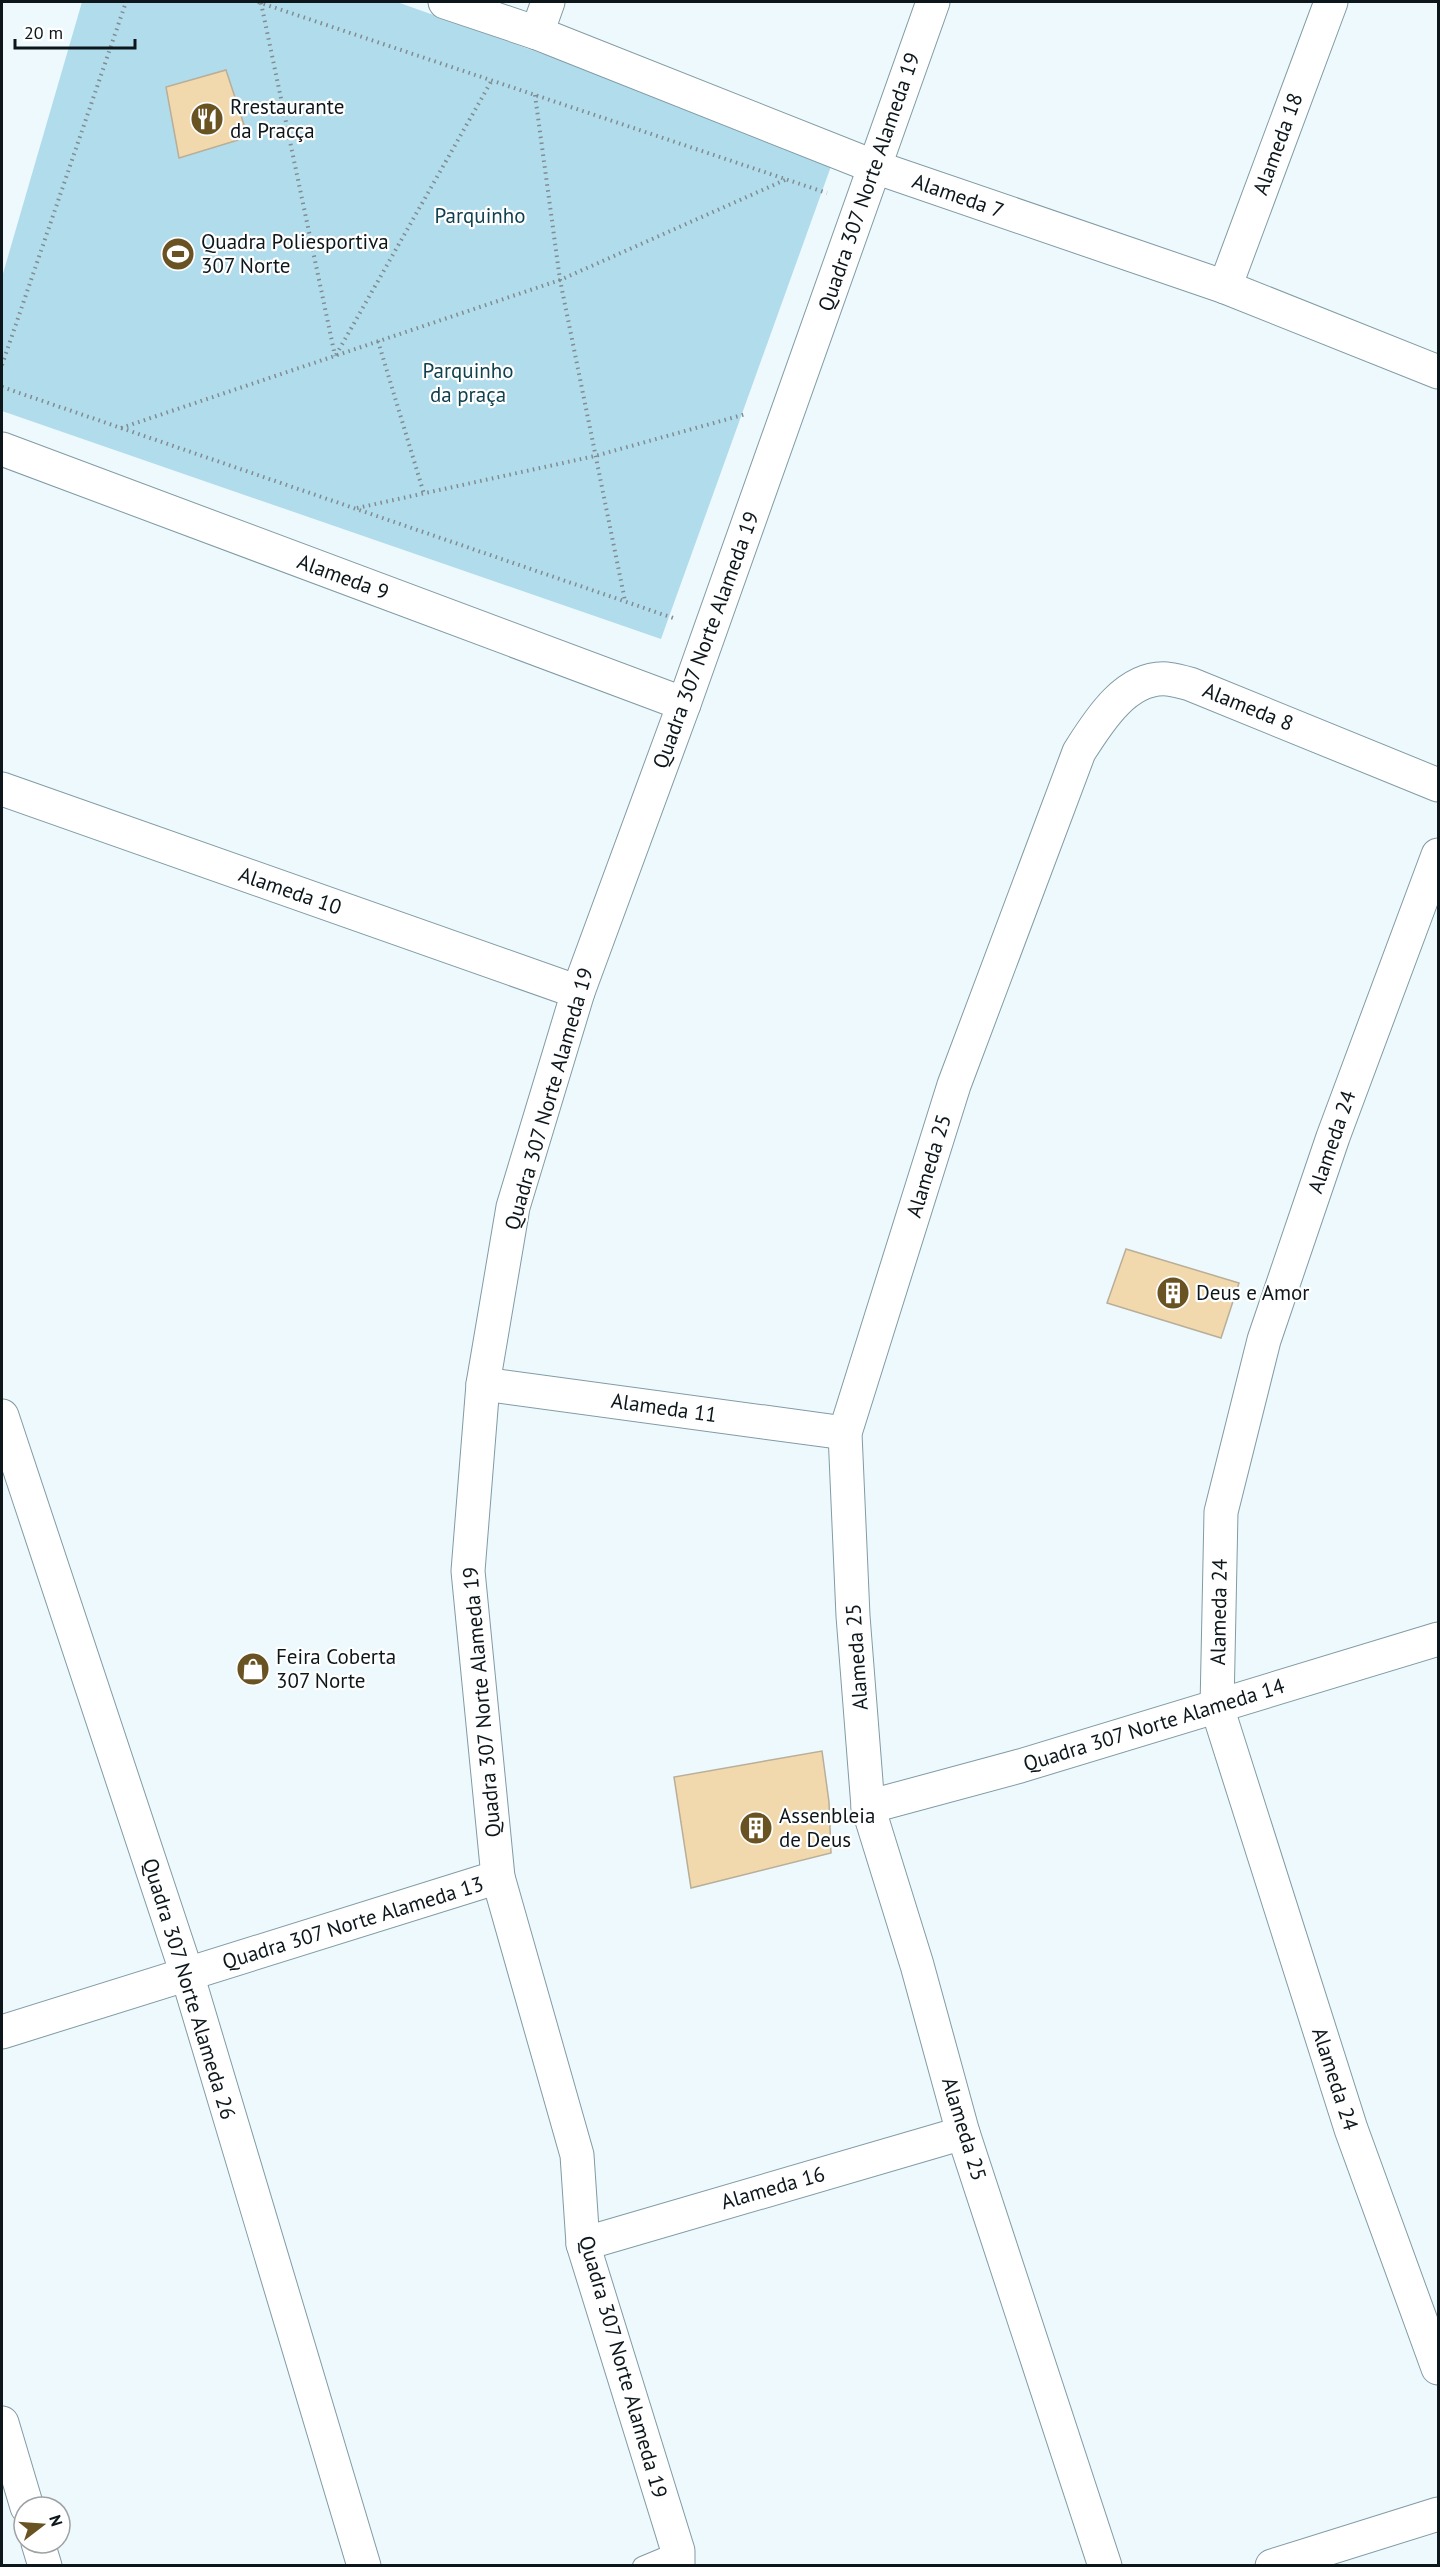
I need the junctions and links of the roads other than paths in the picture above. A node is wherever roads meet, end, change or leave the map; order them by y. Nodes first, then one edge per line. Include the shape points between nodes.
1 (446, 2) edge
2 (548, 2) edge
3 (933, 2) edge
4 (1331, 2) edge
5 (537, 33) junction
6 (875, 167) junction
7 (1225, 287) junction
8 (1438, 372) edge
9 (2, 450) edge
10 (684, 704) junction
11 (1079, 752) joint
12 (1438, 785) edge
13 (2, 789) edge
14 (1438, 855) edge
15 (578, 992) junction
16 (483, 1384) junction
17 (2, 1416) edge
18 (845, 1433) junction
19 (1438, 1639) edge
20 (1217, 1707) junction
21 (868, 1808) junction
22 (498, 1877) junction
23 (187, 1974) junction
24 (2, 2032) edge
25 (963, 2133) junction
26 (583, 2244) junction
27 (1438, 2368) edge
28 (2, 2423) edge
29 (23, 2495) edge
30 (1438, 2514) edge
31 (682, 2560) edge
32 (364, 2565) edge
33 (642, 2565) edge
34 (1105, 2565) edge
35 (1272, 2565) edge

1 - 5 street, Alameda 7
2 - 5 street
3 - 6 street, Quadra 307 Norte Alameda 19
4 - 7 street, Alameda 18
5 - 6 street, Alameda 7
6 - 7 street, Alameda 7
6 - 10 street, Quadra 307 Norte Alameda 19
7 - 8 street, Alameda 7
9 - 10 street, Alameda 9
10 - 15 street, Quadra 307 Norte Alameda 19
11 - 12 street, Alameda 8 via 1117,700 1137,686 1165,679 1190,684
11 - 18 street, Alameda 25 via 954,1085
13 - 15 street, Alameda 10
14 - 20 street, Alameda 24 via 1333,1137 1262,1352 1221,1512
15 - 16 street, Quadra 307 Norte Alameda 19 via 513,1207
16 - 18 street, Alameda 11
16 - 22 street, Quadra 307 Norte Alameda 19 via 468,1571
17 - 23 street, Quadra 307 Norte Alameda 26
18 - 21 street, Alameda 25 via 853,1616
19 - 20 street, Quadra 307 Norte Alameda 14
20 - 21 street, Quadra 307 Norte Alameda 14
20 - 27 street, Alameda 24 via 1351,2129
21 - 25 street, Alameda 25
22 - 23 street, Quadra 307 Norte Alameda 13
22 - 26 street, Quadra 307 Norte Alameda 19 via 577,2155
23 - 24 street, Quadra 307 Norte Alameda 13
23 - 32 street, Quadra 307 Norte Alameda 26
25 - 26 street, Alameda 16
25 - 34 street, Alameda 25
26 - 31 street, Quadra 307 Norte Alameda 19
28 - 29 street
30 - 35 street
31 - 33 lane

